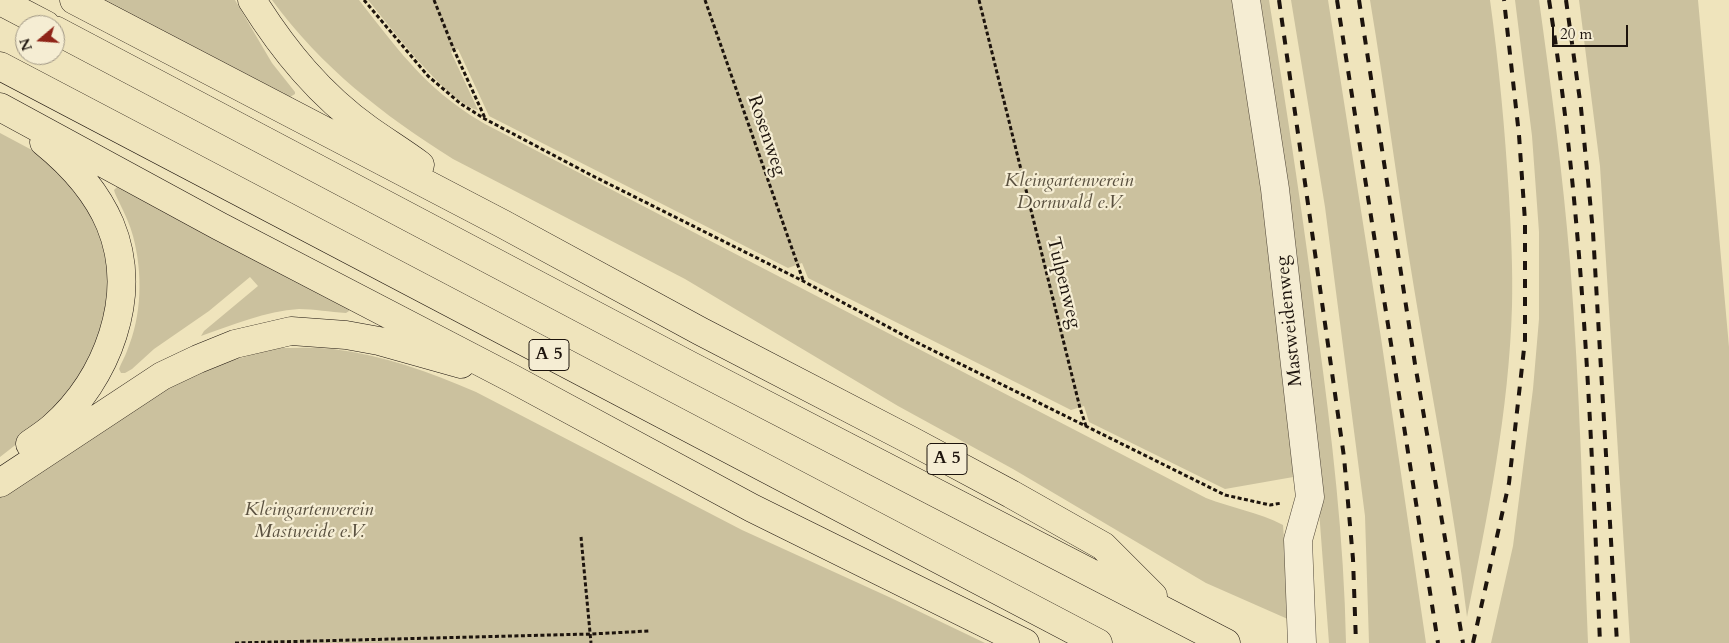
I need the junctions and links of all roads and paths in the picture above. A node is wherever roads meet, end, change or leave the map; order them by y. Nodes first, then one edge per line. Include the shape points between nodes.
1 (74, 0) edge
2 (252, 0) edge
3 (364, 0) edge
4 (434, 0) edge
5 (706, 0) edge
6 (979, 0) edge
7 (1246, 0) edge
8 (0, 1) edge
9 (27, 15) edge
10 (65, 35) edge
11 (0, 66) edge
12 (1, 107) edge
13 (485, 119) junction
14 (502, 224) junction
15 (803, 281) junction
16 (513, 378) junction
17 (1087, 427) junction
18 (0, 466) edge
19 (0, 483) edge
20 (1310, 497) junction
21 (581, 537) dead end
22 (1174, 616) junction
23 (648, 631) dead end
24 (591, 634) junction
25 (235, 643) edge
26 (592, 643) edge
27 (1025, 643) edge
28 (1098, 643) edge
29 (1226, 643) edge
30 (1302, 643) edge

1 - 14 highway, A 5
2 - 14 highway via 292,58 338,105 368,130
3 - 13 path via 428,76 460,104
4 - 13 path
5 - 15 path, Rosenweg
6 - 17 path, Tulpenweg
7 - 20 lane, Mastweidenweg via 1275,189
8 - 9 highway
10 - 22 highway, A 5 via 689,365
11 - 28 highway, A 5
12 - 16 highway via 218,226
12 - 18 highway via 55,151 79,175 97,201 110,225 120,261 121,300 102,364 79,398 52,428
13 - 15 path
14 - 22 highway, A 5 via 1103,546
15 - 17 path via 916,342
16 - 19 highway via 346,335 291,332 260,337 198,358 162,376
16 - 27 highway via 752,508
17 - 20 path via 1225,495 1270,505
20 - 30 lane, Mastweidenweg via 1298,540
21 - 24 path
22 - 29 highway, A 5
23 - 24 path
24 - 25 path
24 - 26 path

